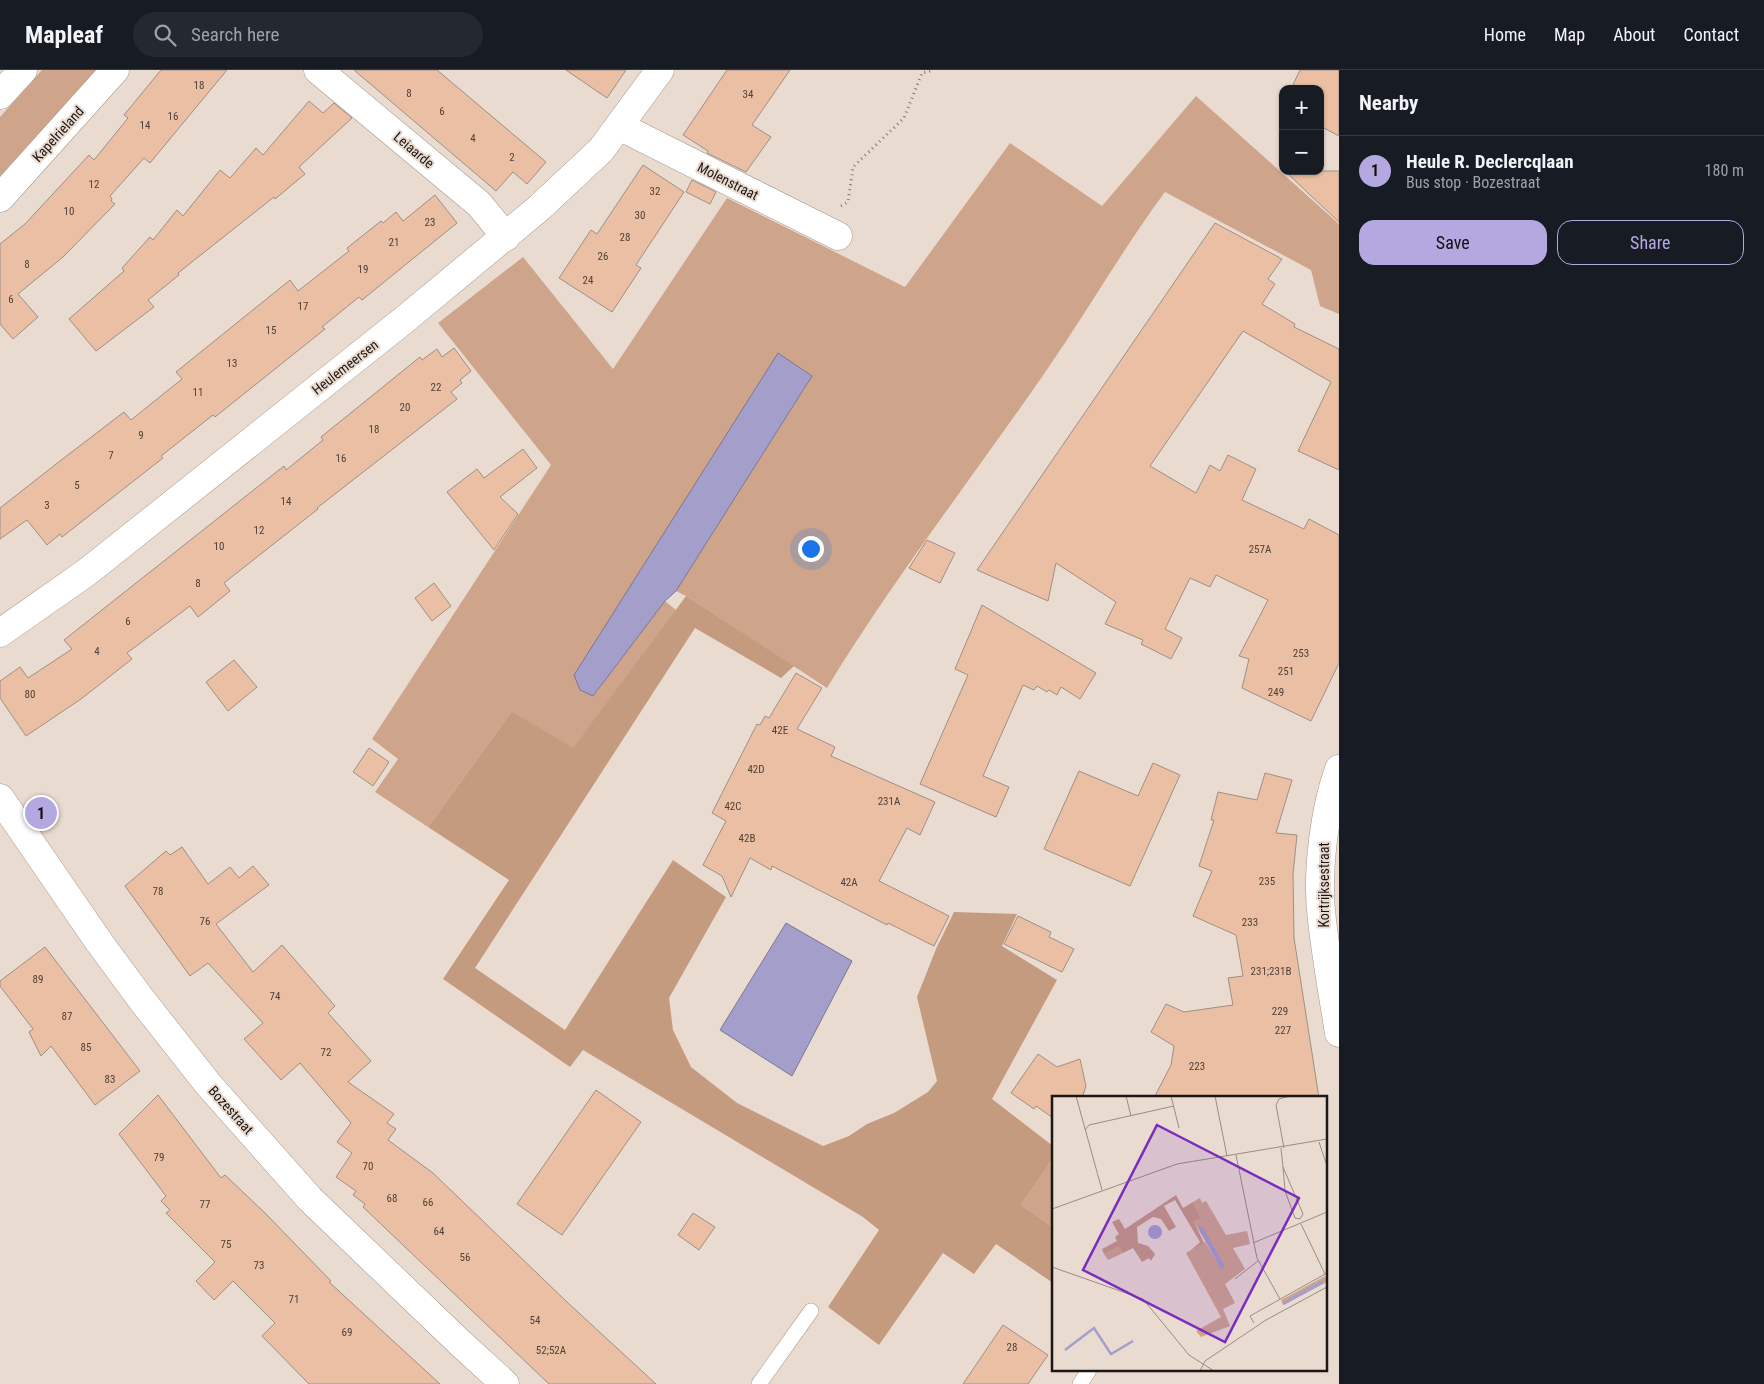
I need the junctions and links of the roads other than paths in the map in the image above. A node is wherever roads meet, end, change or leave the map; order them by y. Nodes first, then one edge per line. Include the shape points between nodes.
1 (22, 70) edge
2 (115, 70) edge
3 (318, 70) edge
4 (660, 70) edge
5 (0, 95) edge
6 (619, 126) junction
7 (0, 198) edge
8 (826, 230) road end
9 (506, 236) junction
10 (0, 633) edge
11 (1339, 769) edge
12 (0, 798) edge
13 (1339, 1033) edge
14 (811, 1310) dead end
15 (1088, 1372) edge
16 (505, 1384) edge
17 (759, 1384) edge
18 (1080, 1384) edge

1 - 5 street
2 - 7 street, Kapelrieland
3 - 9 street, Leiaarde via 479,204
4 - 6 street, Heulemeersen
6 - 8 street, Molenstraat
6 - 9 street, Heulemeersen via 601,150
9 - 10 street, Heulemeersen via 86,572
11 - 13 street, Kortrijksestraat via 1323,833 1321,918
12 - 16 street, Bozestraat via 104,949 208,1084 310,1199
14 - 17 lane
15 - 18 lane

